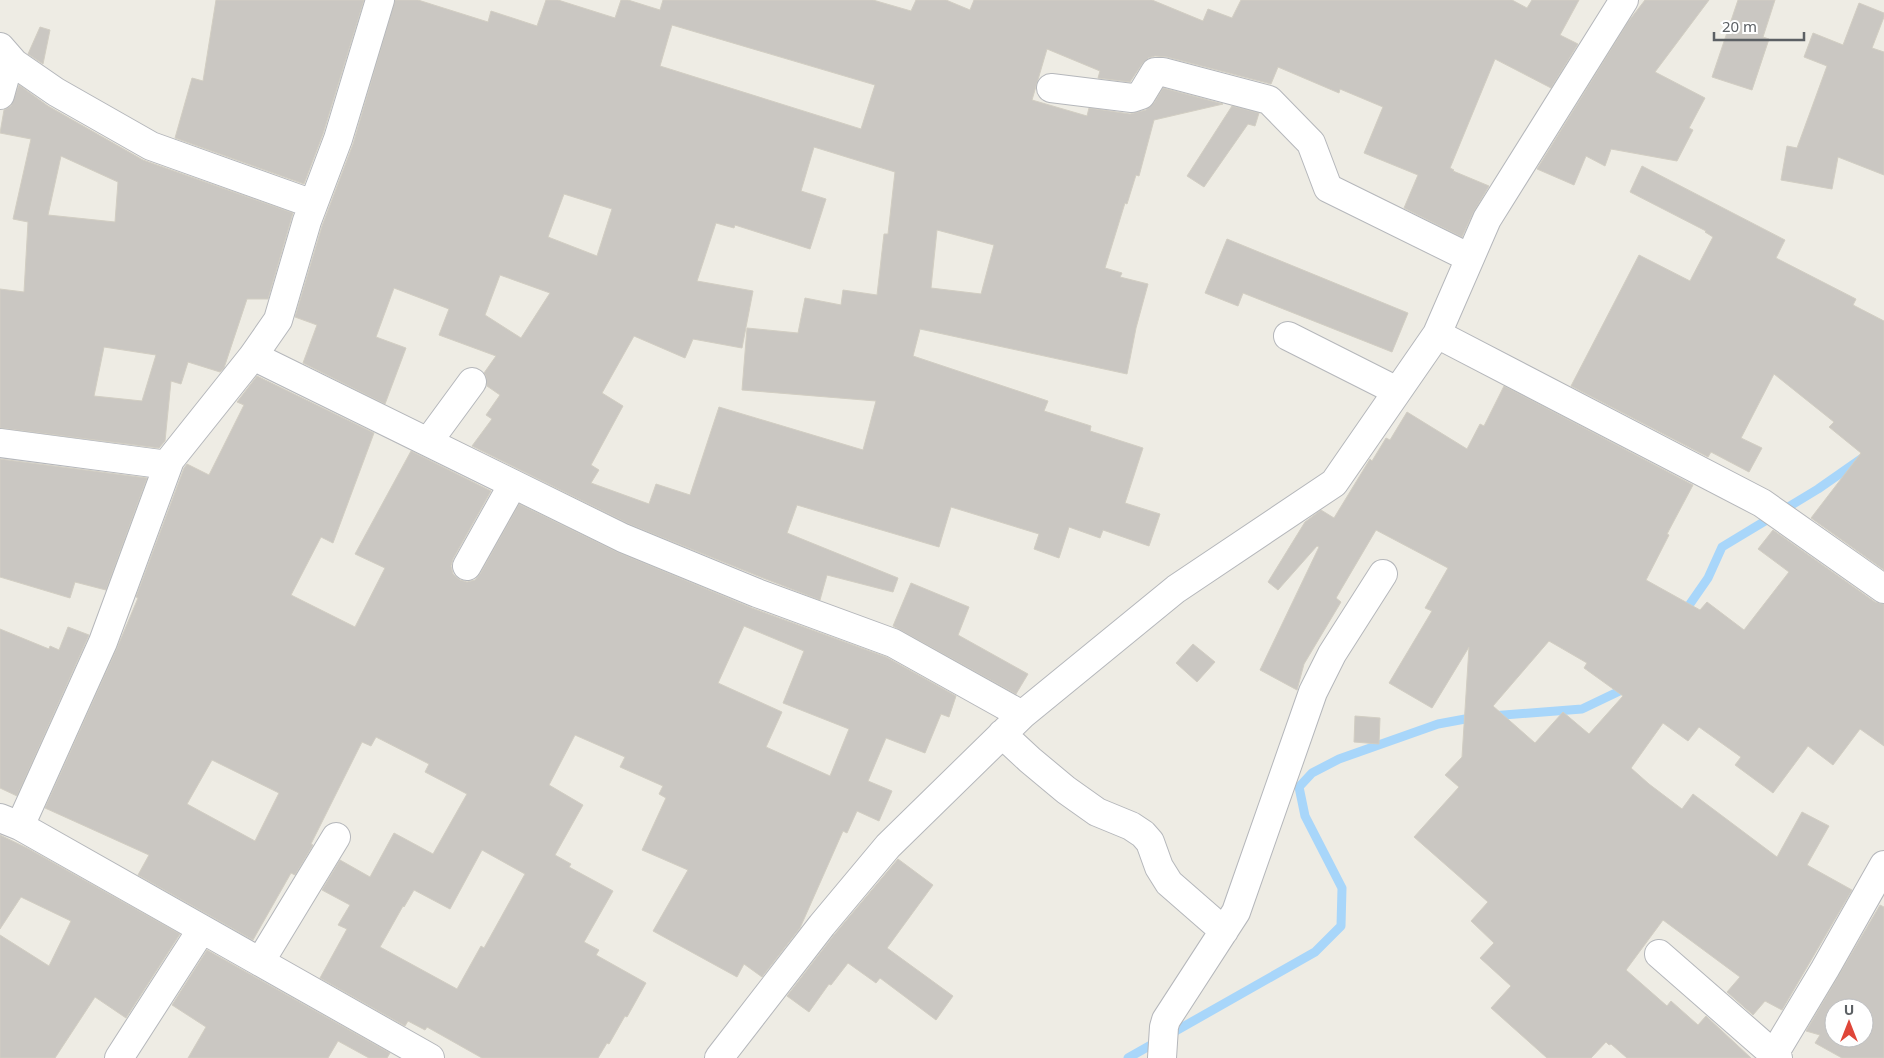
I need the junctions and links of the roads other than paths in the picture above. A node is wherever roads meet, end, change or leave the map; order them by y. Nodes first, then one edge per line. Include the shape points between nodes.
1 (380, 0) edge
2 (1624, 0) edge
3 (5, 53) edge
4 (1050, 88) dead end
5 (0, 95) edge
6 (313, 204) junction
7 (1470, 258) junction
8 (1437, 334) junction
9 (1288, 336) dead end
10 (253, 356) junction
11 (472, 382) dead end
12 (1397, 391) junction
13 (428, 442) junction
14 (0, 444) edge
15 (168, 465) junction
16 (513, 484) junction
17 (467, 566) dead end
18 (1383, 574) dead end
19 (1884, 589) edge
20 (1012, 725) junction
21 (10, 822) edge
22 (336, 837) dead end
23 (1884, 865) edge
24 (202, 929) junction
25 (1224, 931) junction
26 (1659, 954) dead end
27 (260, 962) junction
28 (1776, 1056) edge
29 (119, 1058) edge
30 (430, 1058) edge
31 (719, 1058) edge
32 (1162, 1058) edge

1 - 6 street via 338,139
2 - 7 street via 1487,219
3 - 5 street
3 - 6 street via 56,92 151,146
4 - 7 street via 1132,98 1141,95 1155,72 1163,72 1269,100 1311,143 1328,188
6 - 10 street via 278,320
7 - 8 street
8 - 12 street
8 - 19 street via 1762,503
9 - 12 street
10 - 13 street
10 - 15 street
11 - 13 street
12 - 20 street via 1334,483 1176,589
13 - 16 street
14 - 15 street
15 - 21 street via 104,642
16 - 17 street
16 - 20 street via 623,538 757,593 893,643
18 - 25 street via 1332,654 1314,692 1236,912
20 - 25 street via 1030,760 1066,790 1097,812 1143,834 1169,883
20 - 31 street via 888,846
21 - 24 street
22 - 27 street
23 - 28 street
24 - 27 street
24 - 29 street
25 - 32 street via 1166,1020
26 - 28 street
27 - 30 street

